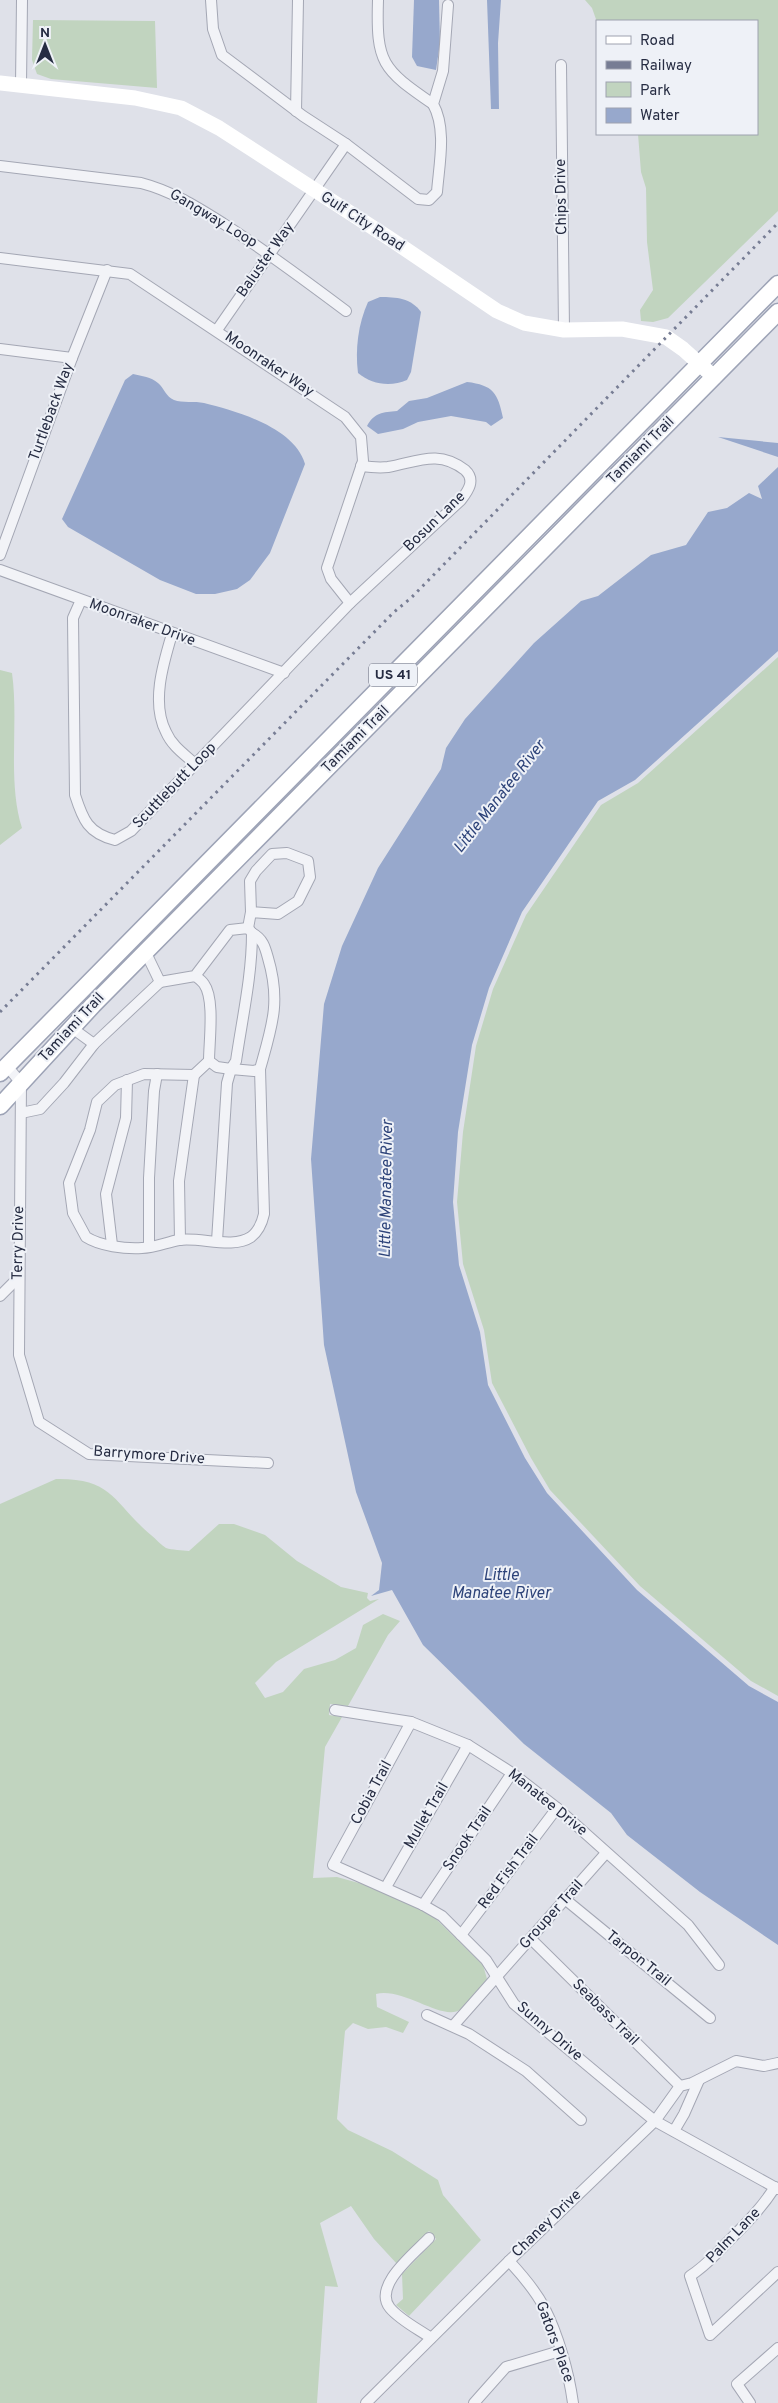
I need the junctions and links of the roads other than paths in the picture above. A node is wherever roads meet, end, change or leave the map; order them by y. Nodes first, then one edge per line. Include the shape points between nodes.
1 (22, 0) edge
2 (211, 0) edge
3 (298, 0) edge
4 (378, 0) edge
5 (448, 5) dead end
6 (560, 65) dead end
7 (0, 83) edge
8 (21, 85) junction
9 (433, 104) junction
10 (296, 111) junction
11 (346, 144) junction
12 (0, 166) edge
13 (314, 191) junction
14 (270, 254) junction
15 (0, 258) edge
16 (107, 270) junction
17 (778, 284) edge
18 (346, 312) dead end
19 (778, 312) edge
20 (218, 330) junction
21 (564, 330) junction
22 (0, 349) edge
23 (72, 358) junction
24 (699, 364) junction
25 (714, 377) junction
26 (361, 466) junction
27 (0, 555) edge
28 (0, 570) edge
29 (81, 600) junction
30 (350, 603) junction
31 (172, 634) junction
32 (402, 666) junction
33 (284, 673) junction
34 (416, 679) junction
35 (194, 764) junction
36 (252, 912) junction
37 (250, 931) junction
38 (146, 953) junction
39 (195, 976) junction
40 (160, 982) junction
41 (72, 1028) junction
42 (94, 1044) junction
43 (209, 1061) junction
44 (4, 1069) edge
45 (231, 1069) junction
46 (260, 1069) junction
47 (157, 1074) junction
48 (194, 1075) junction
49 (127, 1080) junction
50 (21, 1083) junction
51 (0, 1106) edge
52 (21, 1113) junction
53 (180, 1240) junction
54 (217, 1241) junction
55 (112, 1245) junction
56 (149, 1247) junction
57 (19, 1278) junction
58 (0, 1296) edge
59 (39, 1422) joint
60 (268, 1463) dead end
61 (335, 1710) dead end
62 (411, 1722) junction
63 (468, 1745) junction
64 (512, 1773) junction
65 (557, 1808) junction
66 (606, 1853) junction
67 (333, 1865) joint
68 (386, 1888) junction
69 (566, 1900) junction
70 (423, 1904) junction
71 (461, 1935) junction
72 (531, 1939) junction
73 (719, 1965) dead end
74 (497, 1976) junction
75 (427, 2015) dead end
76 (710, 2018) dead end
77 (453, 2026) junction
78 (778, 2063) edge
79 (699, 2080) junction
80 (680, 2086) junction
81 (581, 2120) dead end
82 (655, 2120) junction
83 (674, 2131) junction
84 (776, 2188) edge
85 (429, 2238) dead end
86 (509, 2261) junction
87 (778, 2272) edge
88 (431, 2338) junction
89 (778, 2348) edge
90 (560, 2351) junction
91 (366, 2403) edge
92 (474, 2403) edge
93 (574, 2403) edge
94 (750, 2403) edge

1 - 8 street
2 - 10 street via 213,29 222,55
3 - 10 street
4 - 9 street via 378,43 382,58 391,74
5 - 9 street via 443,70
6 - 21 street, Chips Drive
7 - 8 street, Gulf City Road
8 - 13 street, Gulf City Road via 135,98 181,108 219,128
9 - 11 street via 441,127 437,192 429,200 418,199
10 - 11 street
11 - 13 street, Baluster Way
12 - 14 street, Gangway Loop via 160,187
13 - 14 street, Baluster Way
13 - 21 street, Gulf City Road via 496,312 524,323
14 - 18 street, Gangway Loop
14 - 20 street, Baluster Way
15 - 16 street, Moonraker Way
16 - 20 street, Moonraker Way via 130,274
16 - 23 street, Turtleback Way
17 - 24 main road, Tamiami Trail / US 41
19 - 25 main road, Tamiami Trail / US 41
20 - 26 street, Moonraker Way via 345,417 361,437
21 - 24 street, Gulf City Road via 622,329 666,337
22 - 23 street
23 - 27 street, Turtleback Way
24 - 25 street, Gulf City Road
24 - 32 main road, Tamiami Trail / US 41
25 - 34 main road, Tamiami Trail / US 41
26 - 30 street, Moonraker Way via 327,568 331,579
26 - 30 street, Bosun Lane via 385,467 438,458 454,462 471,481 461,500
28 - 29 street, Moonraker Drive
29 - 31 street, Moonraker Drive
29 - 35 street, Scuttlebutt Loop via 73,618 74,795 88,826 100,836 115,840 131,831
30 - 33 street, Scuttlebutt Loop
31 - 33 street, Moonraker Drive
31 - 35 street via 162,665 159,711 165,732 175,747
32 - 34 street
32 - 44 main road, Tamiami Trail / US 41
33 - 35 street, Scuttlebutt Loop
34 - 38 main road, Tamiami Trail / US 41
36 - 36 street via 250,881 272,854 287,853 308,861 310,876 298,901 278,914
36 - 37 street
37 - 39 street via 230,930
37 - 45 street via 252,956 236,1061
37 - 46 street via 260,938 265,947 276,1000
38 - 40 street
38 - 41 main road, Tamiami Trail / US 41
39 - 40 street
39 - 43 street via 205,984 209,997
40 - 42 street
41 - 42 street
41 - 50 main road, Tamiami Trail / US 41
42 - 52 street via 40,1109
43 - 45 street via 217,1067
43 - 48 street
44 - 50 street
45 - 46 street
45 - 54 street via 227,1083
46 - 54 street via 262,1224 246,1239
47 - 48 street
47 - 49 street via 144,1074
47 - 56 street via 149,1178
48 - 53 street via 179,1181
49 - 55 street via 126,1118 106,1194
49 - 55 street via 109,1089 97,1102 90,1130 69,1183 73,1213 86,1237 93,1242
50 - 51 main road, Tamiami Trail / US 41
50 - 52 street, Terry Drive
52 - 57 street, Terry Drive
53 - 54 street
53 - 56 street
55 - 56 street
57 - 58 street
57 - 59 street, Terry Drive via 19,1355
59 - 60 street, Barrymore Drive via 89,1454
61 - 62 street, Manatee Drive
62 - 63 street, Manatee Drive
62 - 67 street, Cobia Trail
63 - 64 street, Manatee Drive
63 - 68 street, Mullet Trail
64 - 65 street, Manatee Drive
64 - 70 street, Snook Trail
65 - 66 street, Manatee Drive
65 - 71 street, Red Fish Trail
66 - 69 street, Grouper Trail
66 - 73 street, Manatee Drive via 688,1924
67 - 68 street, Sunny Drive
68 - 70 street, Sunny Drive
69 - 72 street, Grouper Trail
69 - 76 street, Tarpon Trail
70 - 71 street, Sunny Drive via 442,1916
71 - 74 street, Sunny Drive
72 - 74 street, Grouper Trail
72 - 80 street, Seabass Trail
74 - 77 street, Grouper Trail
74 - 82 street, Sunny Drive via 514,2004
75 - 77 street
77 - 81 street via 526,2072
78 - 79 street via 764,2066 736,2061
79 - 80 street
79 - 83 street
80 - 82 street, Chaney Drive
82 - 83 street, Sunny Drive
82 - 86 street, Chaney Drive
83 - 84 street, Sunny Drive
84 - 87 street, Palm Lane via 746,2226 709,2264 690,2276 710,2335
85 - 88 street via 387,2283 386,2296 391,2309
86 - 88 street, Chaney Drive
86 - 90 street, Gators Place via 545,2308
88 - 91 street, Chaney Drive
89 - 94 street via 737,2384
90 - 92 street via 506,2367
90 - 93 street, Gators Place

